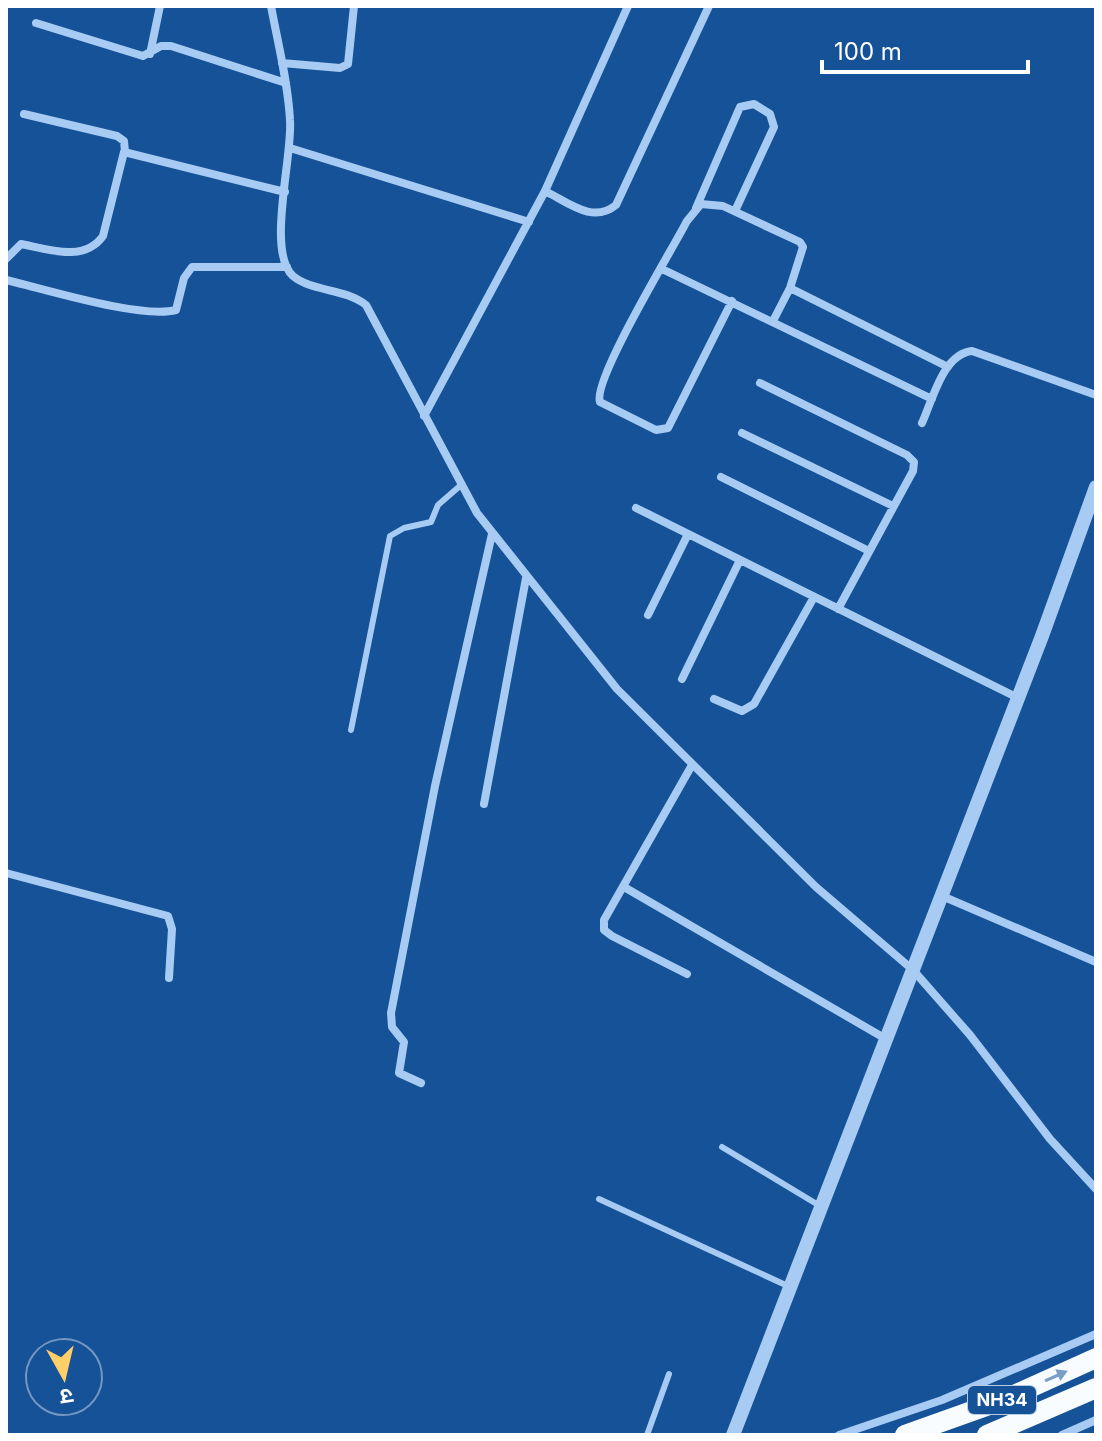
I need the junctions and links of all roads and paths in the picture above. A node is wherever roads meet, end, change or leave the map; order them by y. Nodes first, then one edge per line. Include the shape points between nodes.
1 (160, 6) edge
2 (271, 6) edge
3 (354, 6) edge
4 (628, 6) edge
5 (709, 6) edge
6 (36, 23) dead end
7 (149, 55) junction
8 (282, 63) junction
9 (286, 83) junction
10 (24, 114) dead end
11 (290, 148) junction
12 (125, 152) junction
13 (545, 191) junction
14 (285, 192) junction
15 (695, 211) junction
16 (735, 211) junction
17 (529, 222) junction
18 (6, 259) edge
19 (287, 267) junction
20 (662, 269) junction
21 (6, 280) edge
22 (790, 288) junction
23 (732, 301) junction
24 (773, 321) junction
25 (948, 367) junction
26 (760, 383) dead end
27 (1096, 395) edge
28 (932, 399) junction
29 (424, 416) junction
30 (922, 423) dead end
31 (742, 433) dead end
32 (721, 477) dead end
33 (461, 485) junction
34 (1096, 487) edge
35 (893, 506) junction
36 (636, 508) dead end
37 (492, 534) junction
38 (688, 534) junction
39 (869, 551) junction
40 (740, 560) junction
41 (526, 578) junction
42 (814, 597) junction
43 (838, 609) junction
44 (648, 615) dead end
45 (682, 679) dead end
46 (1018, 698) junction
47 (714, 699) dead end
48 (351, 730) dead end
49 (692, 765) junction
50 (484, 804) dead end
51 (6, 873) edge
52 (624, 887) junction
53 (942, 896) junction
54 (1096, 962) edge
55 (913, 970) junction
56 (687, 974) dead end
57 (169, 978) dead end
58 (886, 1039) junction
59 (421, 1083) dead end
60 (722, 1147) dead end
61 (1096, 1189) edge
62 (599, 1199) dead end
63 (820, 1206) junction
64 (790, 1287) junction
65 (1096, 1334) edge
66 (1096, 1358) edge
67 (669, 1374) dead end
68 (1096, 1388) edge
69 (1096, 1420) edge
70 (647, 1435) edge
71 (733, 1435) edge
72 (839, 1435) edge
73 (905, 1435) edge
74 (987, 1435) edge
75 (1062, 1435) edge

1 - 7 street
2 - 8 street
3 - 8 street via 348,64 340,68
4 - 13 street
5 - 13 street via 616,205 595,215
6 - 7 street
7 - 9 street via 171,46
8 - 9 street
9 - 11 street
10 - 12 street via 117,136 124,141
11 - 14 street
11 - 17 street
12 - 14 street
12 - 18 street via 97,244 75,252 21,244
13 - 17 street
14 - 19 street via 281,242
15 - 16 street via 709,203
15 - 16 street via 740,107 754,104 770,114 774,127
15 - 20 street
16 - 22 street via 800,242 802,256
17 - 29 street
19 - 21 street via 192,267 176,310 169,311
19 - 29 street via 303,281 354,295 366,305
20 - 23 street
20 - 23 street via 598,395 607,407 656,430 668,428
22 - 24 street
22 - 25 street
23 - 24 street
24 - 28 street
25 - 27 street via 954,357 972,351
25 - 28 street
26 - 35 street via 907,455 914,462 913,471
28 - 30 street
29 - 33 street
31 - 35 street
32 - 39 street
33 - 37 street
33 - 48 lane via 438,505 431,522 390,536
34 - 46 street
35 - 39 street
36 - 38 street
37 - 41 street
37 - 59 street via 391,1013 392,1027 404,1042 399,1073
38 - 40 street
38 - 44 street
39 - 43 street
40 - 42 street
40 - 45 street
41 - 49 street via 617,689
41 - 50 street
42 - 43 street
42 - 47 street via 754,704 742,711
43 - 46 street
46 - 53 street
49 - 52 street
49 - 55 street via 816,887
51 - 57 street via 168,916
52 - 56 street via 604,920 604,930
52 - 58 street
53 - 54 street
53 - 55 street
55 - 58 street
55 - 61 street
58 - 63 street
60 - 63 lane
62 - 64 lane
63 - 64 street
64 - 71 street
65 - 72 street via 942,1400
73 -> 66 highway, NH34 via 1003,1400
67 - 70 lane
68 - 74 highway, NH34
69 - 75 street

